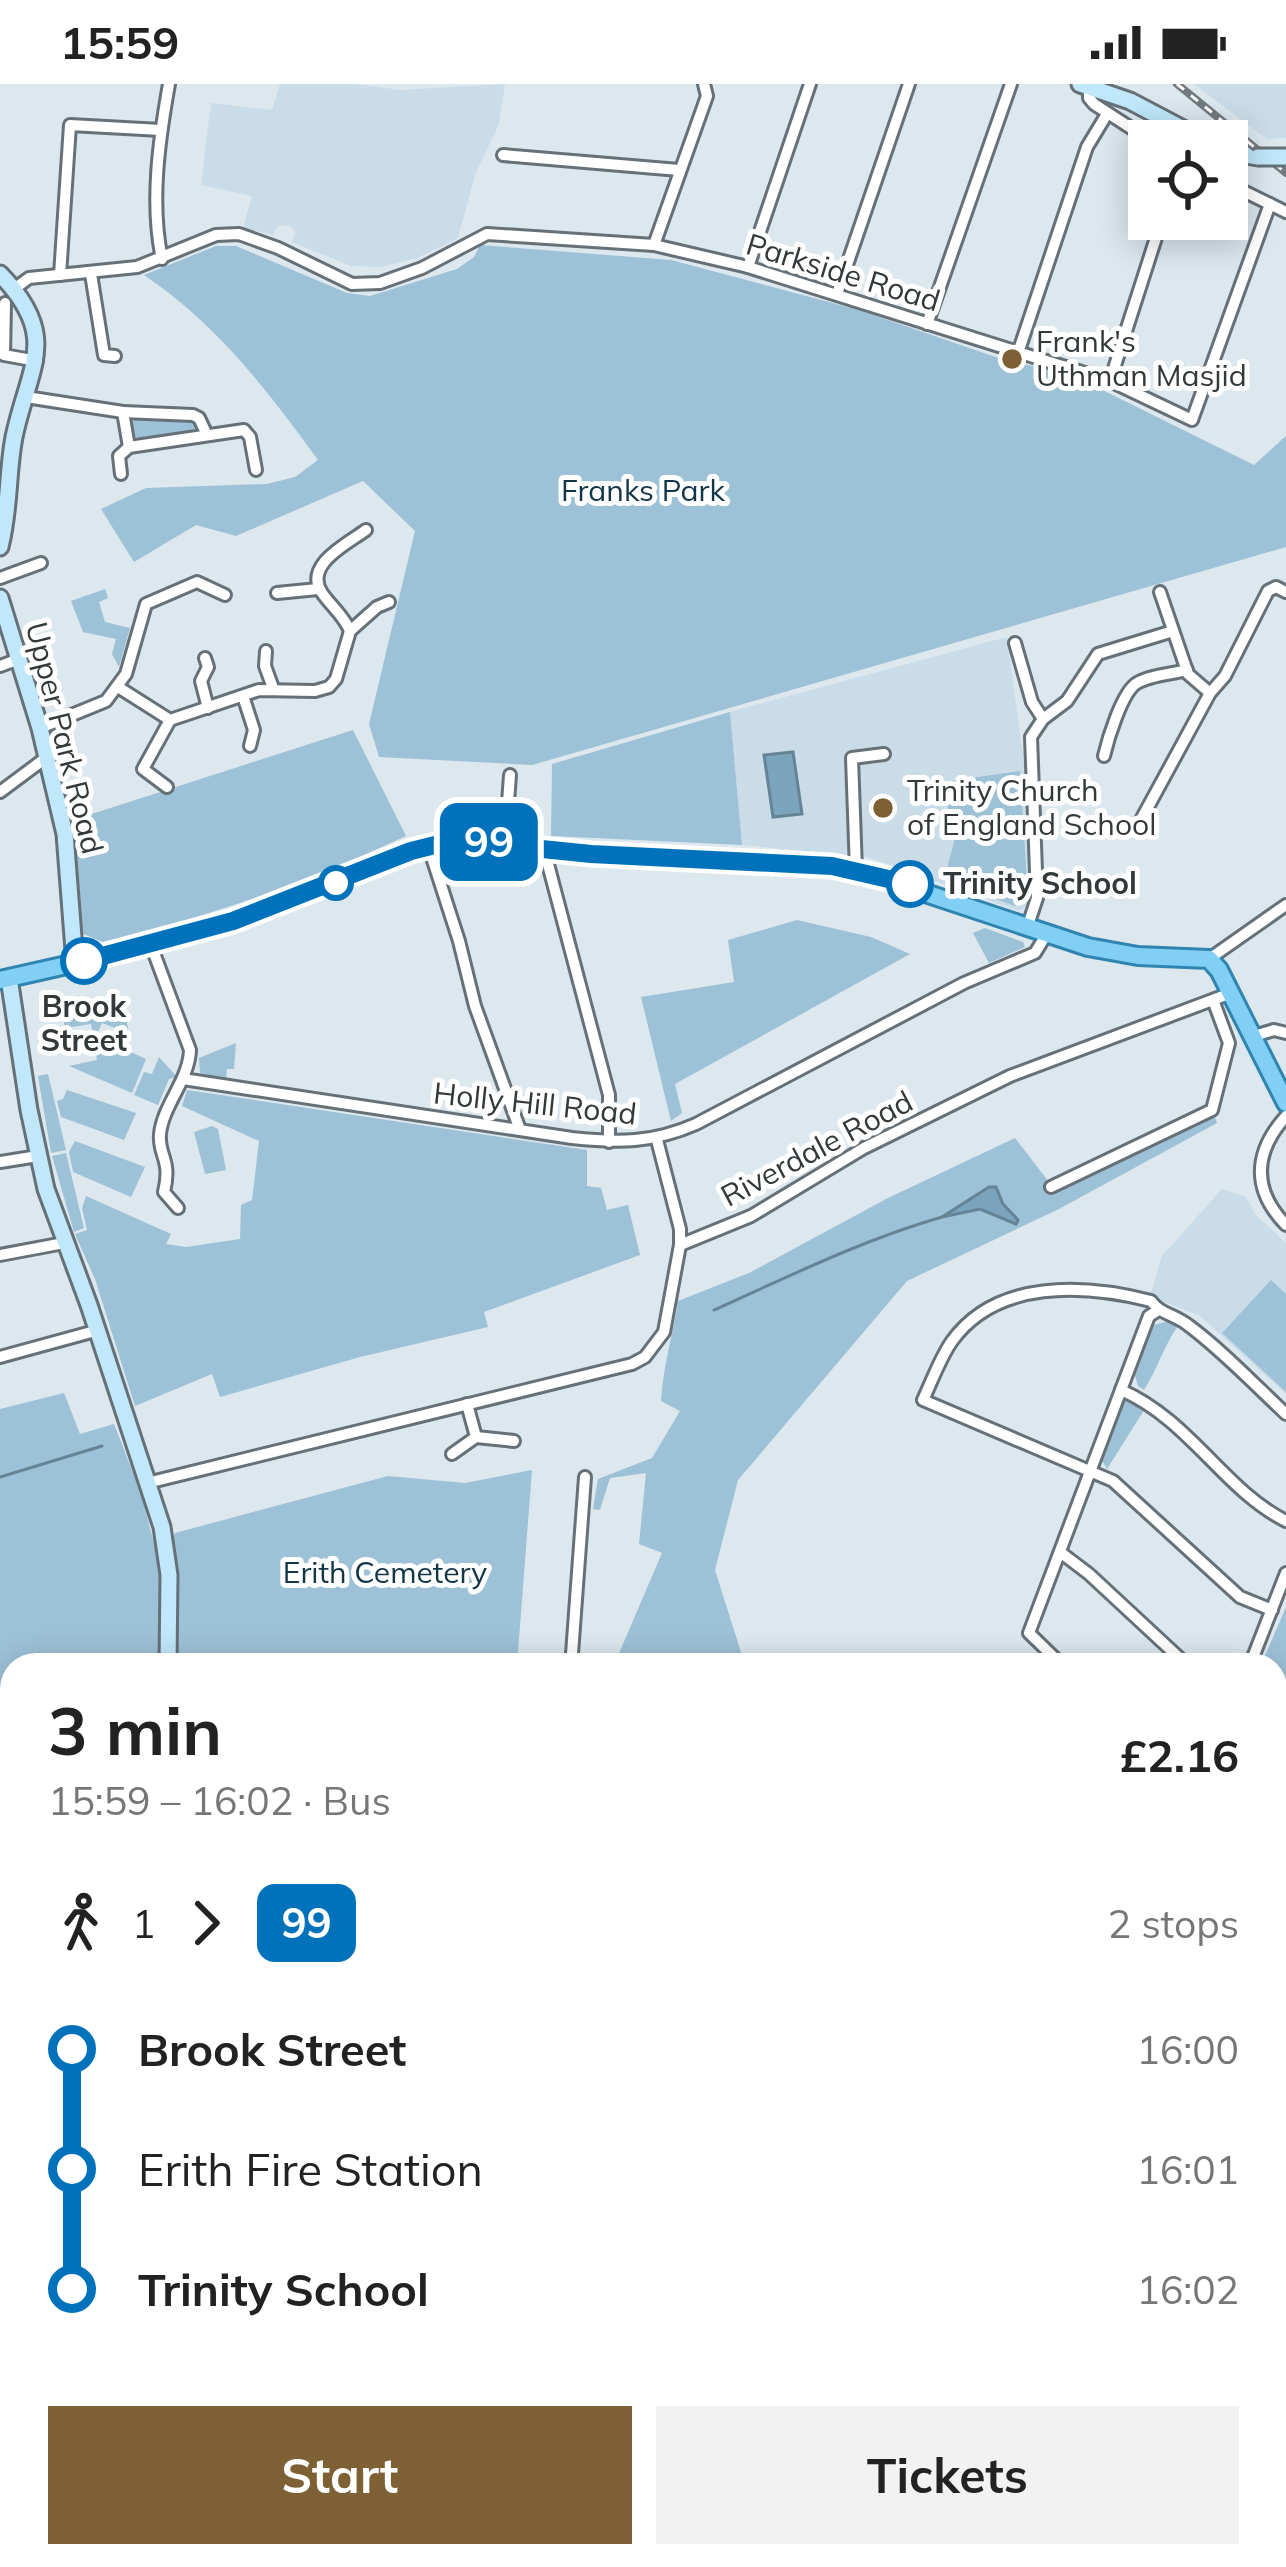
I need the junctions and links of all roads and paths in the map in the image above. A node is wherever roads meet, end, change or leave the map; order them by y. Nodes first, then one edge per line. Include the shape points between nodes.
1 (170, 84) edge
2 (704, 84) edge
3 (810, 84) edge
4 (909, 84) edge
5 (1011, 84) edge
6 (1085, 85) edge
7 (1107, 114) junction
8 (1166, 120) edge
9 (1128, 127) edge
10 (160, 130) junction
11 (503, 155) dead end
12 (1248, 155) edge
13 (1286, 157) edge
14 (679, 170) junction
15 (1248, 193) edge
16 (1270, 204) junction
17 (1286, 212) edge
18 (1155, 240) edge
19 (654, 245) junction
20 (162, 260) junction
21 (748, 267) junction
22 (0, 274) edge
23 (91, 274) junction
24 (60, 275) junction
25 (837, 294) junction
26 (10, 296) junction
27 (926, 324) junction
28 (1018, 353) junction
29 (115, 356) dead end
30 (37, 361) junction
31 (1110, 381) junction
32 (26, 398) junction
33 (123, 412) junction
34 (206, 433) junction
35 (129, 446) junction
36 (256, 470) dead end
37 (121, 474) dead end
38 (366, 530) dead end
39 (0, 547) edge
40 (40, 563) dead end
41 (0, 578) edge
42 (319, 589) junction
43 (278, 592) dead end
44 (1160, 592) dead end
45 (1286, 592) edge
46 (225, 595) dead end
47 (0, 598) edge
48 (389, 602) dead end
49 (350, 631) junction
50 (1173, 631) junction
51 (1015, 643) dead end
52 (266, 652) dead end
53 (205, 658) dead end
54 (19, 659) junction
55 (0, 666) edge
56 (1186, 670) junction
57 (118, 688) junction
58 (273, 688) junction
59 (1210, 693) junction
60 (243, 696) junction
61 (208, 708) junction
62 (1043, 719) junction
63 (170, 720) junction
64 (40, 728) junction
65 (250, 746) dead end
66 (884, 754) dead end
67 (1104, 756) dead end
68 (47, 757) junction
69 (510, 775) dead end
70 (167, 787) dead end
71 (0, 792) edge
72 (1142, 818) dead end
73 (505, 844) junction
74 (428, 845) junction
75 (544, 849) junction
76 (856, 869) junction
77 (1286, 905) edge
78 (1027, 928) junction
79 (1046, 935) junction
80 (151, 945) junction
81 (1209, 959) junction
82 (75, 963) junction
83 (4, 979) edge
84 (1231, 993) junction
85 (1213, 1000) junction
86 (1286, 1033) edge
87 (1255, 1036) junction
88 (1268, 1062) junction
89 (183, 1079) junction
90 (1286, 1079) edge
91 (1286, 1103) edge
92 (1286, 1116) edge
93 (520, 1130) junction
94 (1286, 1130) edge
95 (1274, 1138) junction
96 (657, 1140) junction
97 (609, 1142) junction
98 (38, 1156) junction
99 (0, 1162) edge
100 (1051, 1186) dead end
101 (178, 1208) dead end
102 (1286, 1225) edge
103 (64, 1243) junction
104 (680, 1245) junction
105 (0, 1255) edge
106 (1157, 1311) junction
107 (95, 1331) junction
108 (0, 1358) edge
109 (1121, 1390) junction
110 (467, 1404) junction
111 (1286, 1414) edge
112 (476, 1436) junction
113 (514, 1441) dead end
114 (452, 1454) dead end
115 (1091, 1471) junction
116 (585, 1478) dead end
117 (147, 1483) junction
118 (1286, 1522) edge
119 (1060, 1552) junction
120 (1286, 1573) edge
121 (1271, 1610) junction
122 (168, 1653) edge
123 (570, 1653) edge
124 (1040, 1653) edge
125 (1174, 1653) edge
126 (1255, 1653) edge

1 - 10 street
2 - 14 street via 707,96
3 - 21 street
4 - 25 street
5 - 27 street
6 - 7 street
6 - 8 street
7 - 9 street
7 - 28 street via 1087,147
10 - 20 street
10 - 24 street via 70,125
11 - 14 street
12 - 13 street, bridge
14 - 19 street
15 - 16 street
16 - 17 street
16 - 31 street, Parkside Road via 1192,420
18 - 31 street
19 - 20 street, Parkside Road via 487,234 422,268 366,284 239,234 215,235
19 - 21 street, Parkside Road
20 - 23 street
21 - 25 street, Parkside Road
22 - 26 street
23 - 24 street
23 - 29 street via 104,355
24 - 26 street via 29,278
25 - 27 street, Parkside Road
26 - 30 street via 36,336
26 - 30 street via 4,355
27 - 28 street, Parkside Road
28 - 31 street, Parkside Road
30 - 32 street
32 - 33 street
32 - 39 street
33 - 34 street via 193,415
33 - 35 street
34 - 35 street
34 - 36 street via 244,430
35 - 37 street via 119,456
38 - 42 street via 322,563
40 - 41 street
42 - 43 street
42 - 49 street
44 - 50 street
45 - 59 street via 1268,591
46 - 57 street via 197,582 150,601
47 - 54 street, Upper Park Road
48 - 49 street
49 - 58 street via 333,684
50 - 56 street
50 - 62 street via 1098,654 1067,701
51 - 62 street
52 - 58 street
53 - 61 street
54 - 55 street
54 - 64 street, Upper Park Road
56 - 59 street
56 - 67 street via 1137,682
57 - 63 street
57 - 64 street via 95,708
58 - 60 street
59 - 72 street
60 - 61 street
60 - 65 street via 254,730
61 - 63 street
62 - 78 street via 1031,737 1037,898
63 - 70 street via 143,767
64 - 68 street, Upper Park Road
66 - 76 street via 852,758
68 - 71 street
68 - 82 street, Upper Park Road via 65,834
69 - 73 street
73 - 74 main road
73 - 75 main road
74 - 80 main road
74 - 93 street
75 - 76 main road
75 - 97 street via 609,1095
76 - 78 main road
77 - 81 street
78 - 79 main road
79 - 81 main road via 1138,956
79 - 96 street, Holly Hill Road via 1035,953
80 - 82 main road
80 - 89 street via 189,1043
81 - 84 main road
82 - 83 main road
83 - 98 street
84 - 85 street, Riverdale Road
84 - 87 main road
85 - 100 street via 1229,1043 1212,1110
85 - 104 street, Riverdale Road via 1010,1076 864,1148 751,1216
86 - 87 street
87 - 88 main road
88 - 90 main road
88 - 91 main road
89 - 93 street, Holly Hill Road
89 - 101 street via 160,1136 170,1168 164,1192
92 - 95 street
93 - 97 street, Holly Hill Road
94 - 95 street
95 - 102 street via 1259,1176 1266,1205
96 - 97 street, Holly Hill Road
96 - 104 street
98 - 99 street
98 - 103 street
103 - 105 street
103 - 107 street
104 - 110 street via 664,1332 645,1357
106 - 109 street
106 - 111 street via 1197,1331
106 - 115 street via 1151,1300 1086,1289 1026,1293 982,1309 951,1342 923,1400
107 - 108 street
107 - 117 street
109 - 115 street
109 - 118 street via 1157,1408
110 - 112 street
110 - 117 street
112 - 113 street
112 - 114 street
115 - 119 street
115 - 121 street via 1126,1491 1240,1597
116 - 123 street
117 - 122 street via 166,1551
119 - 124 street via 1029,1633
119 - 125 street
120 - 121 street
121 - 126 street

